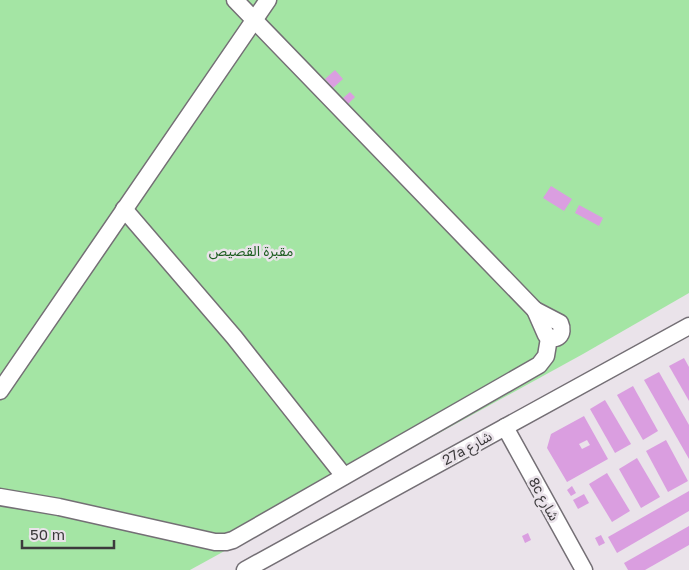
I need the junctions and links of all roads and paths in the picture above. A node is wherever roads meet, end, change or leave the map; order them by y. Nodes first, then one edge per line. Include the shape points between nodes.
1 (235, 0) edge
2 (268, 0) edge
3 (254, 20) junction
4 (124, 209) junction
5 (689, 326) edge
6 (0, 391) edge
7 (505, 427) junction
8 (344, 476) junction
9 (0, 497) edge
10 (263, 566) edge
11 (245, 570) edge
12 (584, 570) edge

1 - 3 street
2 - 3 street
3 - 4 street
3 - 8 street via 535,310 549,338 546,356 539,365
4 - 6 street
4 - 8 street via 234,337
5 - 7 street, 27a شارع
7 - 10 street, 27a شارع
7 - 12 street, 8c شارع
8 - 9 street via 232,540 220,542
10 - 11 street, 27a شارع

